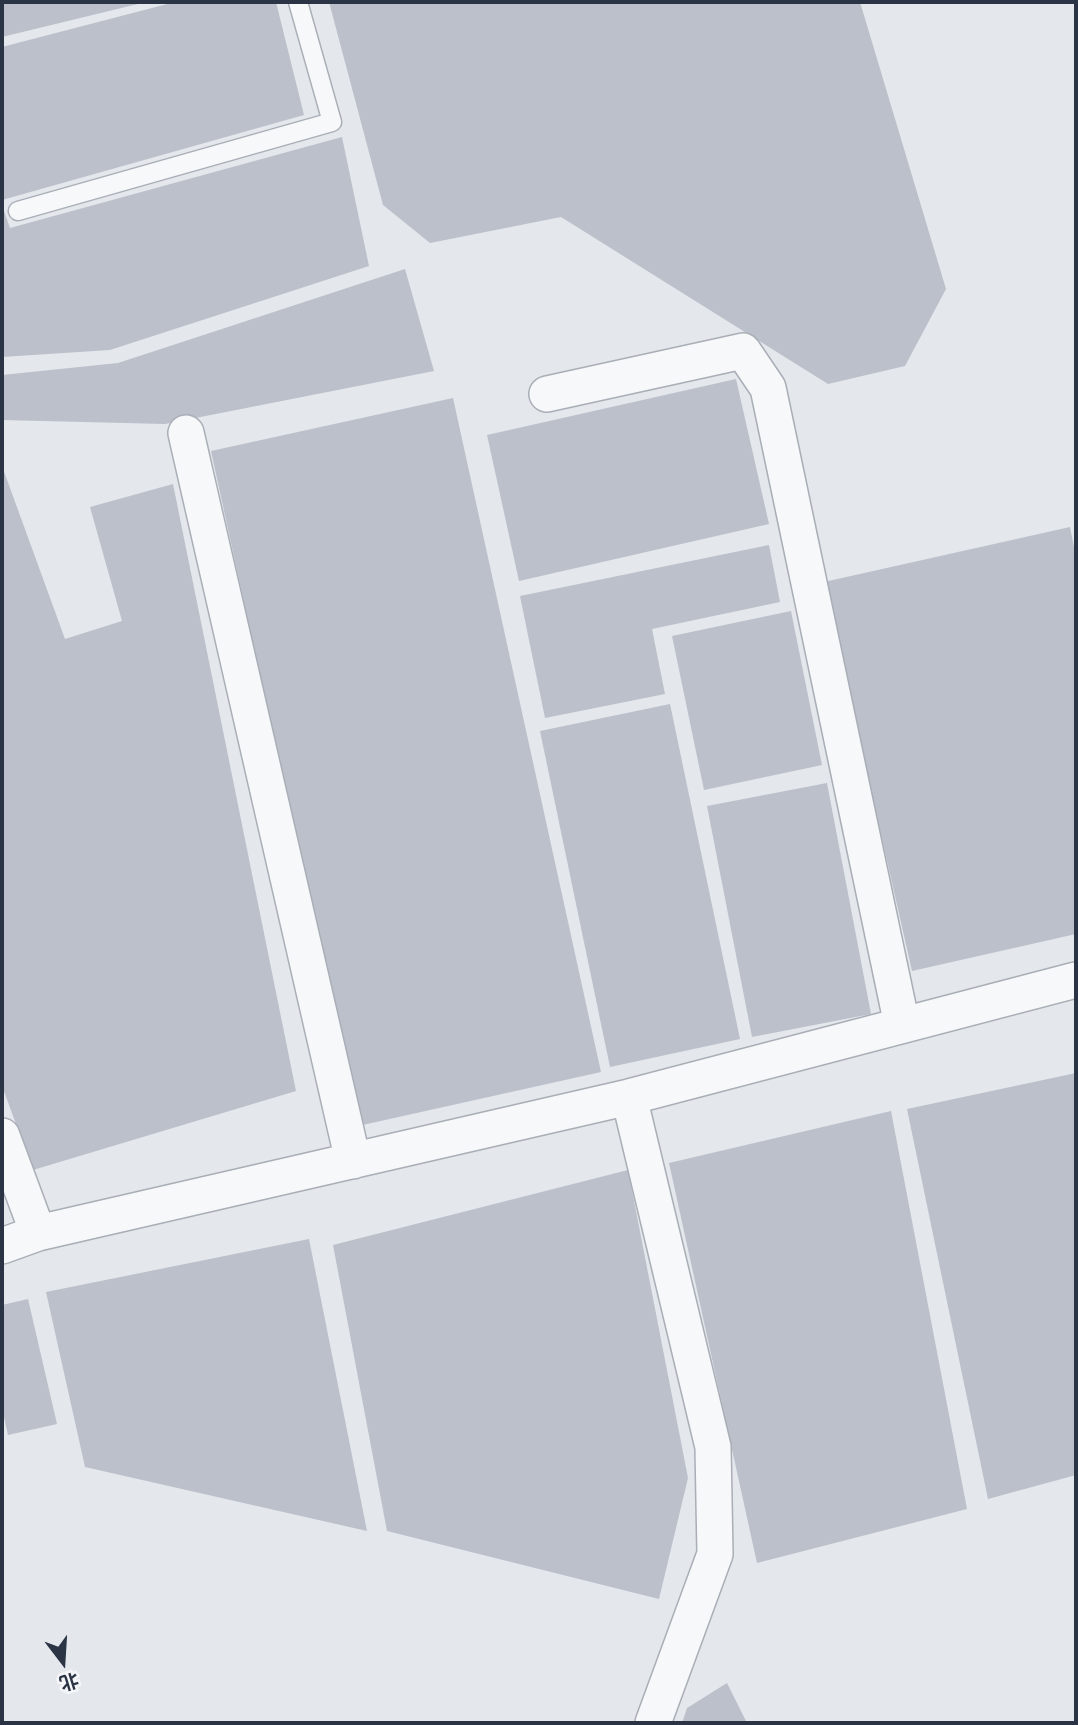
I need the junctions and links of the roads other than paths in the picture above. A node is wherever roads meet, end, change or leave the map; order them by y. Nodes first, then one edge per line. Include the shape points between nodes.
1 (298, 2) edge
2 (18, 211) dead end
3 (547, 394) dead end
4 (186, 433) dead end
5 (1076, 979) edge
6 (902, 1025) junction
7 (629, 1097) junction
8 (2, 1136) edge
9 (352, 1161) junction
10 (38, 1233) junction
11 (2, 1246) edge
12 (653, 1723) edge

1 - 2 lane via 332,122
3 - 6 street via 744,351 768,388
4 - 9 street
5 - 6 street
6 - 7 street
7 - 9 street
7 - 12 street via 713,1447 715,1554
8 - 10 street
9 - 10 street
10 - 11 street

